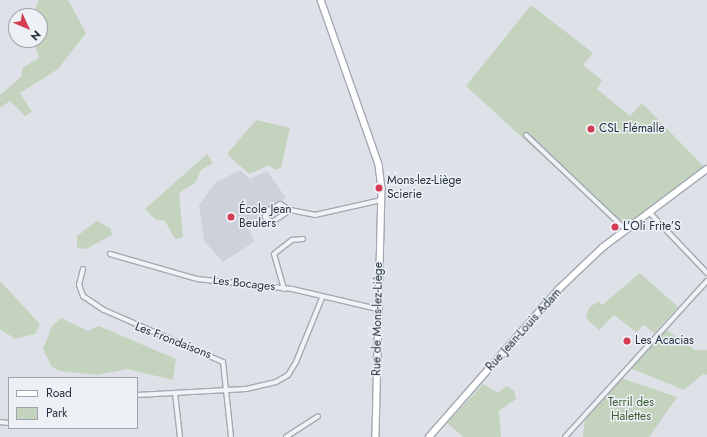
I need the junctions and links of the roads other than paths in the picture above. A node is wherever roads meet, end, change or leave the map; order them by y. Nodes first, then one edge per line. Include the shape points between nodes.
1 (321, 0) edge
2 (526, 135) dead end
3 (707, 169) edge
4 (381, 200) junction
5 (290, 210) junction
6 (649, 212) junction
7 (626, 230) junction
8 (303, 239) dead end
9 (110, 254) dead end
10 (83, 269) dead end
11 (707, 273) edge
12 (707, 281) edge
13 (284, 289) junction
14 (322, 298) junction
15 (378, 309) junction
16 (228, 390) junction
17 (175, 393) junction
18 (138, 396) edge
19 (318, 416) dead end
20 (180, 437) edge
21 (231, 437) edge
22 (286, 437) edge
23 (376, 437) edge
24 (429, 437) edge
25 (565, 437) edge

1 - 4 street, Rue de Mons-lez-Liège via 370,132 379,165
2 - 7 street
3 - 6 street, Rue Jean-Louis Adam
4 - 5 street via 315,214
4 - 15 street, Rue de Mons-lez-Liège
5 - 5 street via 272,222 265,217 278,204
6 - 7 street, Rue Jean-Louis Adam
6 - 11 street
7 - 24 street, Rue Jean-Louis Adam via 559,290
8 - 13 street via 292,240 274,254
9 - 13 street, Les Bocages via 197,279
10 - 16 street, Les Frondaisons via 80,285 83,296 131,325 223,362
12 - 25 street
13 - 14 street, Les Bocages
14 - 15 street, Les Bocages
14 - 16 street via 288,375 276,382
15 - 23 street, Rue de Mons-lez-Liège
16 - 17 street
16 - 21 street, Les Frondaisons
17 - 18 street
17 - 20 street
19 - 22 street

